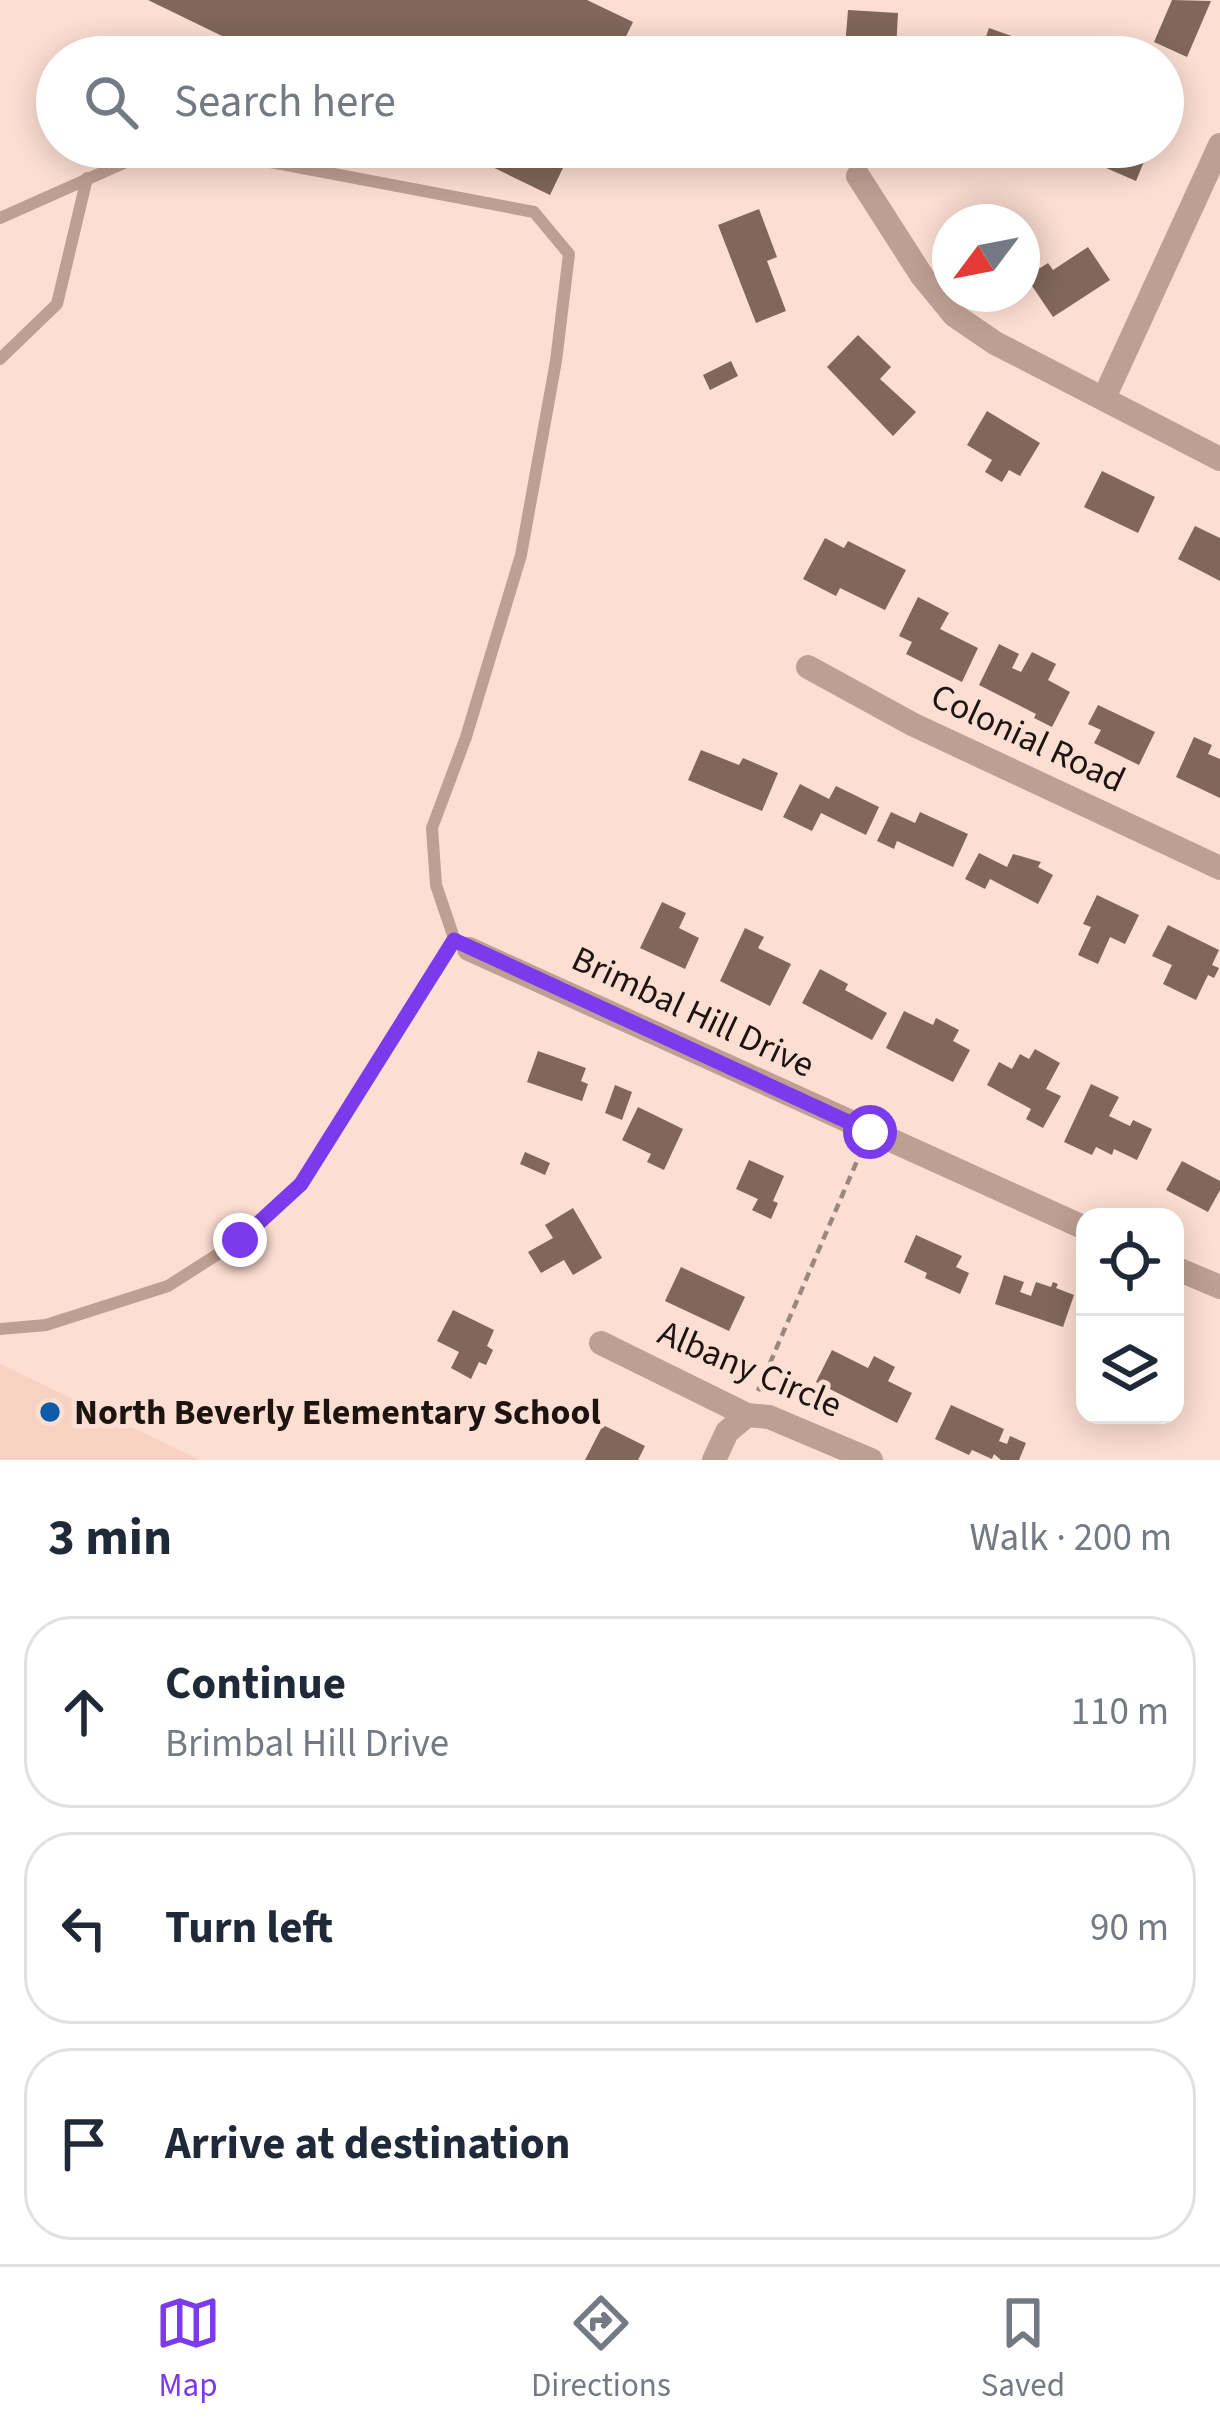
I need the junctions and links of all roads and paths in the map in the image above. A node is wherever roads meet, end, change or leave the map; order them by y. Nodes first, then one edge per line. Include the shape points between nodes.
1 (1220, 145) edge
2 (111, 168) edge
3 (300, 168) edge
4 (858, 176) dead end
5 (87, 178) junction
6 (0, 218) edge
7 (0, 359) edge
8 (1104, 398) junction
9 (1220, 459) edge
10 (808, 668) dead end
11 (1220, 868) edge
12 (462, 945) junction
13 (870, 1132) junction
14 (1076, 1224) edge
15 (1184, 1272) edge
16 (1220, 1288) edge
17 (0, 1329) edge
18 (601, 1343) dead end
19 (747, 1415) junction
20 (714, 1460) edge
21 (872, 1460) edge

1 - 8 street
2 - 5 lane
3 - 12 lane via 534,212 569,254 521,555 431,828 436,885
4 - 8 street via 954,315
5 - 6 lane
5 - 7 lane via 57,304
8 - 9 street
10 - 11 street, Colonial Road
12 - 13 street, Brimbal Hill Drive
12 - 17 lane via 301,1184 240,1240 168,1286 46,1325
13 - 14 street, Brimbal Hill Drive
13 - 19 path
15 - 16 street
18 - 19 street, Albany Circle
19 - 20 street
19 - 21 street, Albany Circle

